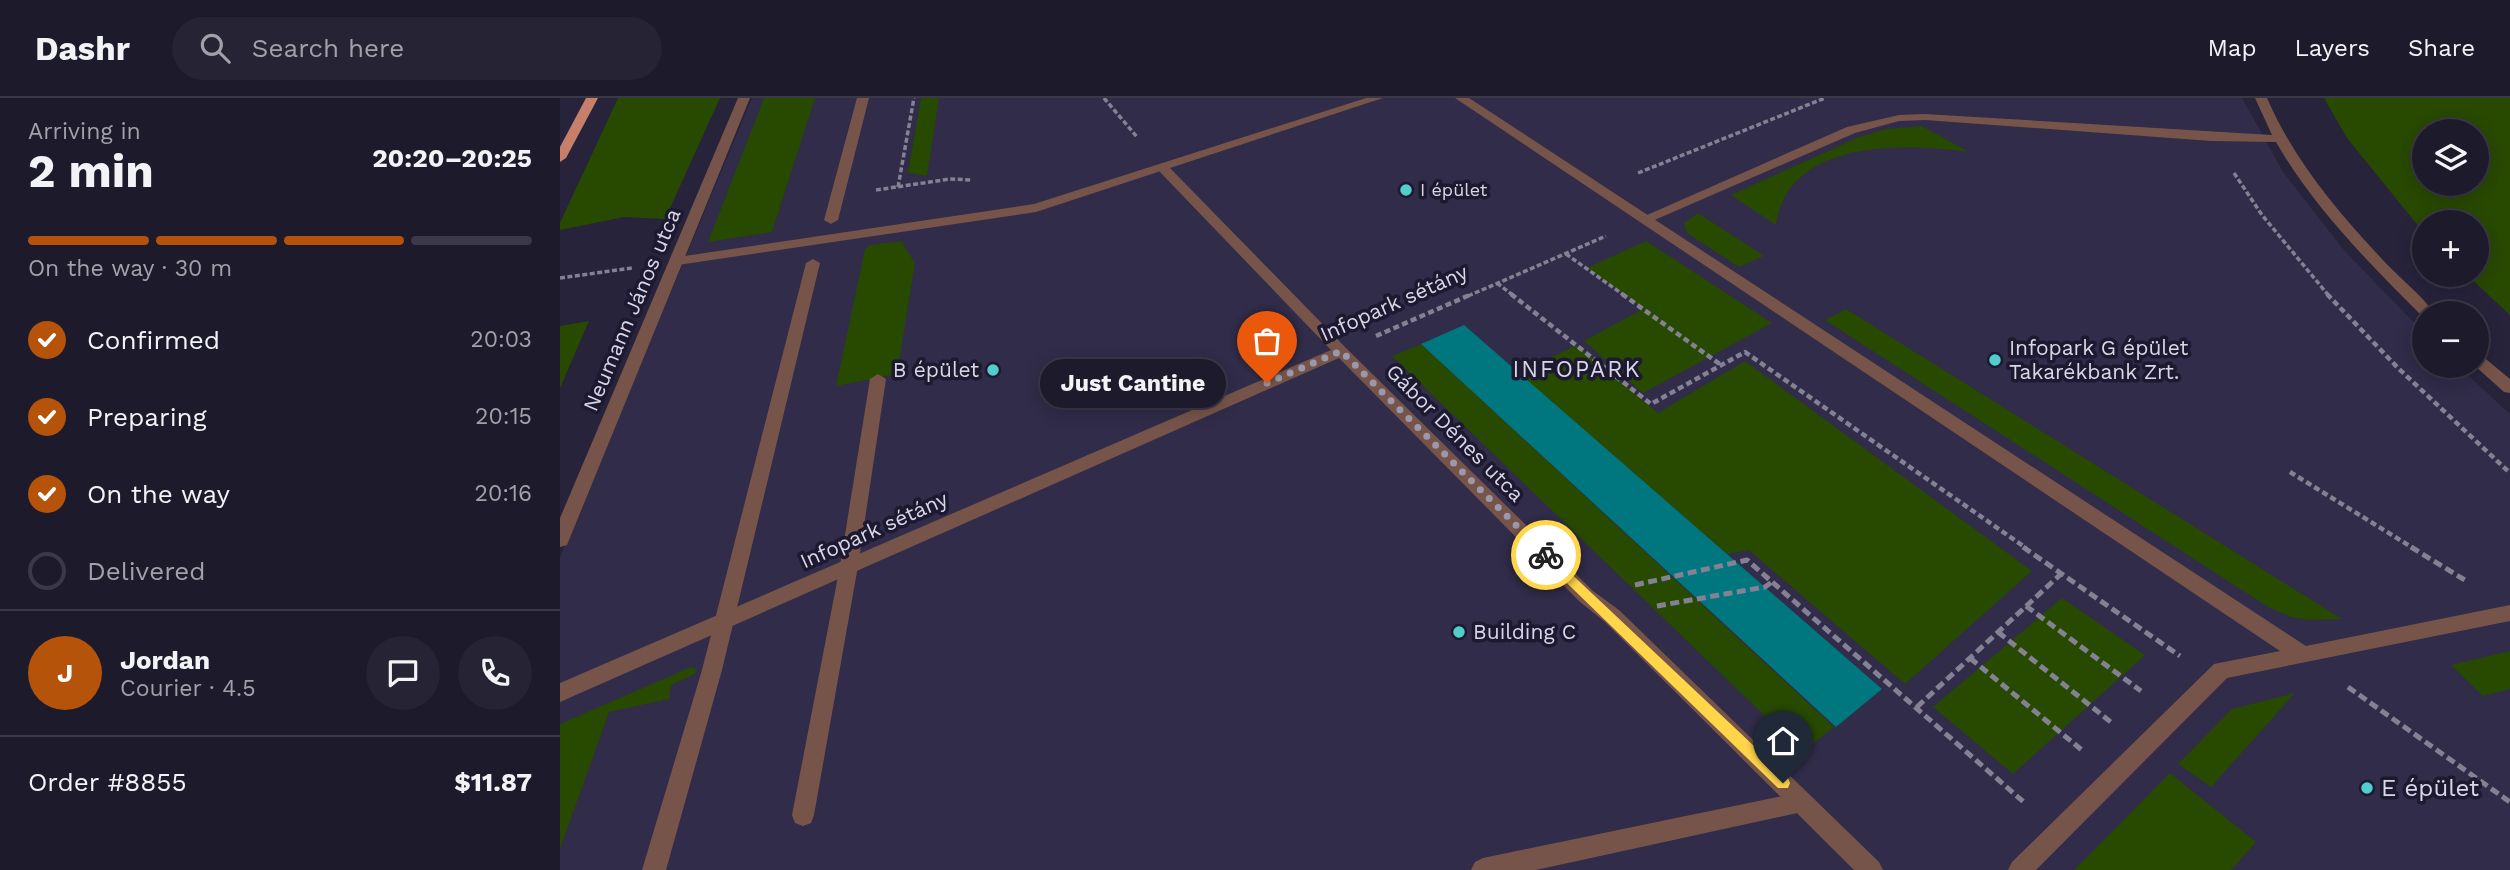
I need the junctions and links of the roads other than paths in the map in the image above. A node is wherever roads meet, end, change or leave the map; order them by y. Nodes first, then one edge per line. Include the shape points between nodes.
1 (592, 98) edge
2 (744, 98) edge
3 (863, 98) edge
4 (1377, 98) edge
5 (1461, 98) edge
6 (2261, 98) edge
7 (2280, 139) junction
8 (560, 158) edge
9 (1163, 168) junction
10 (1645, 219) junction
11 (831, 220) dead end
12 (678, 261) junction
13 (813, 263) dead end
14 (2415, 301) edge
15 (1341, 351) junction
16 (2489, 369) edge
17 (878, 379) dead end
18 (2510, 388) edge
19 (560, 540) edge
20 (849, 566) junction
21 (2510, 613) edge
22 (724, 620) junction
23 (2303, 656) junction
24 (560, 693) edge
25 (1802, 802) junction
26 (803, 816) dead end
27 (654, 870) edge
28 (1483, 870) edge
29 (1871, 870) edge
30 (2020, 870) edge

1 - 8 main road
2 - 12 street, Neumann János utca
3 - 11 street
4 - 9 street
5 - 10 street
6 - 7 street
7 - 10 street via 1899,118 1851,130
7 - 14 street via 2362,247
9 - 12 street via 1036,208
9 - 15 street, Gábor Dénes utca
10 - 23 street
12 - 19 street, Neumann János utca
13 - 22 street
15 - 20 street, Infopark sétány
15 - 25 street, Gábor Dénes utca via 1586,596 1612,615
16 - 18 street
17 - 20 street
20 - 22 street, Infopark sétány
20 - 26 street
21 - 23 street
22 - 24 street, Infopark sétány
22 - 27 street
23 - 30 street via 2221,670
25 - 28 street
25 - 29 street, Gábor Dénes utca

